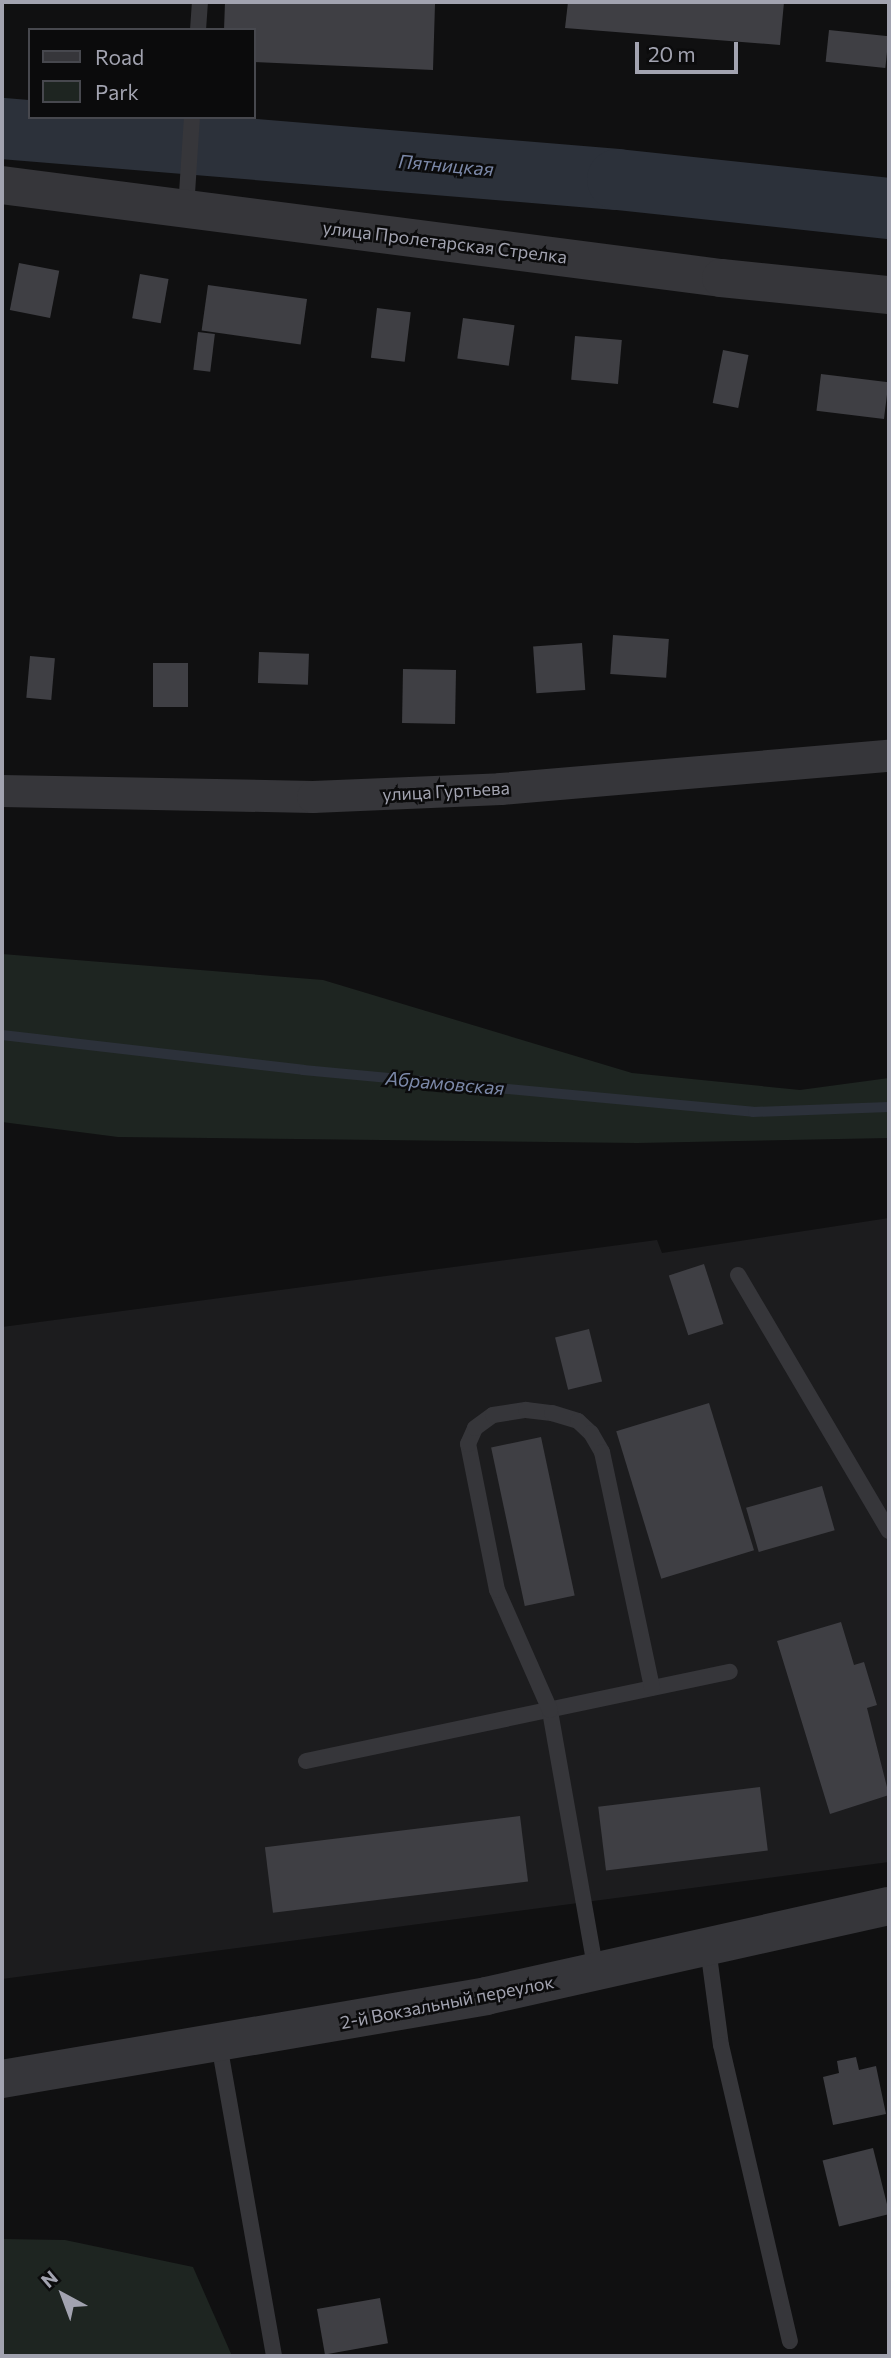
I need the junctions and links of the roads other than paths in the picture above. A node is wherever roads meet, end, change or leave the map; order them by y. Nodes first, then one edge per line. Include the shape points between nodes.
1 (200, 2) edge
2 (198, 28) edge
3 (192, 119) edge
4 (2, 185) edge
5 (186, 209) junction
6 (889, 295) edge
7 (889, 756) edge
8 (2, 790) edge
9 (738, 1275) dead end
10 (889, 1531) edge
11 (730, 1672) dead end
12 (652, 1688) junction
13 (550, 1710) junction
14 (306, 1761) dead end
15 (889, 1906) edge
16 (708, 1948) junction
17 (596, 1972) junction
18 (219, 2044) junction
19 (2, 2079) edge
20 (790, 2340) dead end
21 (274, 2356) edge

1 - 2 lane
3 - 5 lane
4 - 5 street, улица Пролетарская Стрелка
5 - 6 street, улица Пролетарская Стрелка via 721,278
7 - 8 street, улица Гуртьева via 501,789 313,797
9 - 10 lane
11 - 12 lane
12 - 13 lane
12 - 13 lane via 602,1452 591,1433 578,1421 552,1413 526,1410 493,1415 475,1428 468,1444 497,1590
13 - 14 lane
13 - 17 lane
15 - 16 street, 2-й Вокзальный переулок
16 - 17 street, 2-й Вокзальный переулок
16 - 20 lane via 721,2045
17 - 18 street, 2-й Вокзальный переулок
18 - 19 street, 2-й Вокзальный переулок
18 - 21 lane

